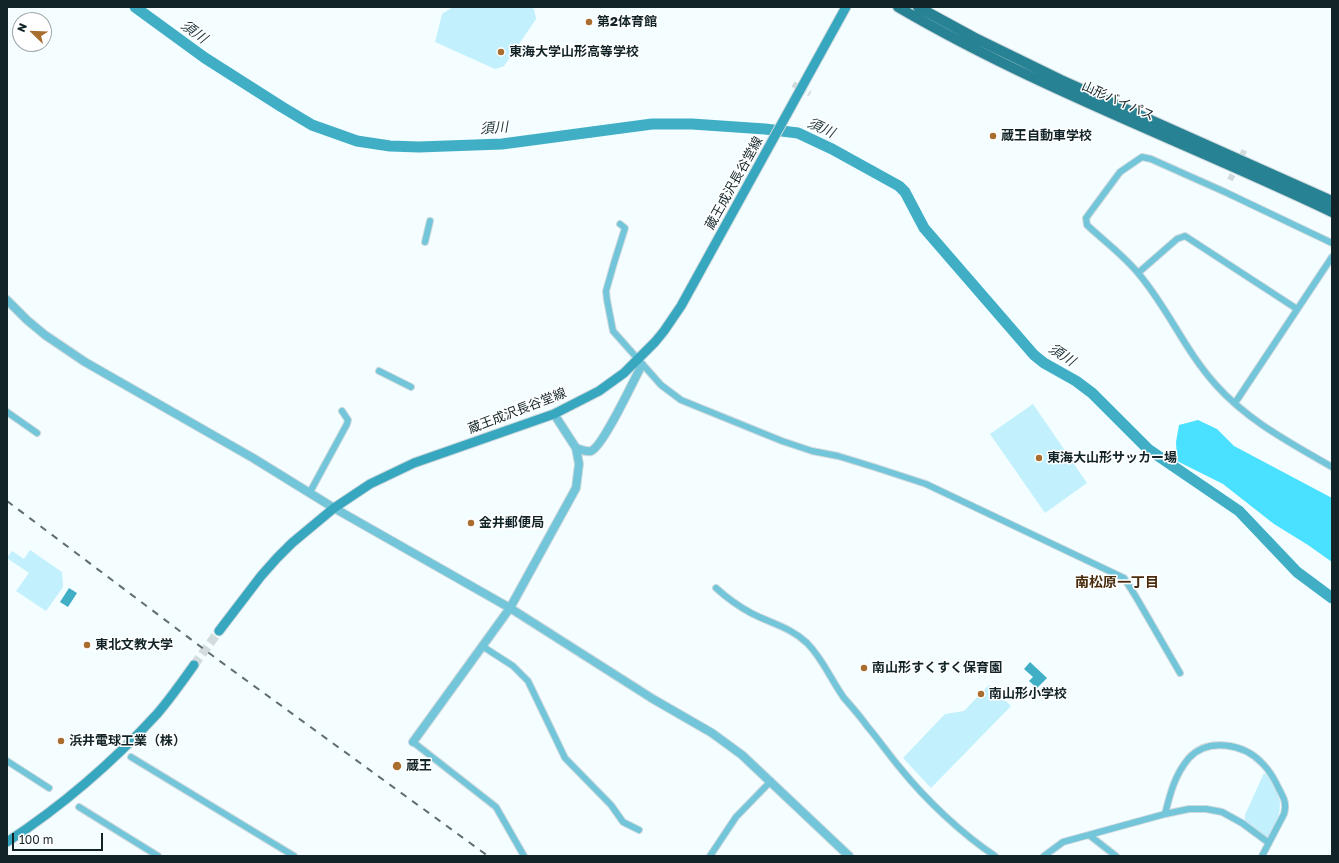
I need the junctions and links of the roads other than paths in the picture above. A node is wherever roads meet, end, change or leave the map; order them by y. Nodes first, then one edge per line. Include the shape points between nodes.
1 (846, 7) edge
2 (898, 7) edge
3 (918, 7) edge
4 (1332, 202) edge
5 (1332, 212) edge
6 (430, 221) dead end
7 (620, 224) dead end
8 (425, 242) dead end
9 (1332, 243) edge
10 (1332, 257) edge
11 (1138, 273) junction
12 (7, 300) edge
13 (1297, 309) junction
14 (640, 362) junction
15 (380, 371) dead end
16 (412, 387) dead end
17 (1235, 403) junction
18 (342, 411) dead end
19 (7, 412) edge
20 (554, 414) junction
21 (37, 433) dead end
22 (576, 448) junction
23 (1332, 467) edge
24 (310, 492) junction
25 (334, 508) junction
26 (716, 588) dead end
27 (510, 608) junction
28 (220, 632) tunnel mouth
29 (482, 646) junction
30 (194, 665) tunnel mouth
31 (1180, 673) dead end
32 (412, 742) joint
33 (131, 757) dead end
34 (7, 760) edge
35 (771, 781) junction
36 (49, 788) dead end
37 (79, 807) dead end
38 (1165, 814) junction
39 (639, 830) dead end
40 (1089, 835) junction
41 (7, 842) edge
42 (1269, 843) junction
43 (158, 856) edge
44 (294, 856) edge
45 (524, 856) edge
46 (710, 856) edge
47 (849, 856) edge
48 (995, 856) edge
49 (1044, 856) edge
50 (1116, 856) edge
51 (1262, 856) edge

1 - 14 main road, 蔵王成沢長谷堂線 via 672,320
2 - 5 highway, 山形バイパス via 939,31 1017,70
3 - 4 highway, 山形バイパス via 1061,80
6 - 8 street
7 - 14 street via 625,228 606,291 607,300 613,332
9 - 11 street via 1152,159 1142,157 1120,172 1086,218 1087,225
10 - 13 street
11 - 13 street via 1177,239 1185,236
11 - 17 street via 1202,370
12 - 24 street via 45,335 85,362
13 - 17 street
14 - 20 main road, 蔵王成沢長谷堂線 via 599,391
14 - 22 street via 612,422 597,447 591,451
14 - 31 street via 661,385 680,400 793,445 926,484 1124,578
15 - 16 street
17 - 23 street via 1280,437
18 - 24 street via 347,424
19 - 21 street
20 - 22 street
20 - 25 main road, 蔵王成沢長谷堂線 via 414,463 370,484
22 - 27 street via 579,464 576,488
24 - 25 street
25 - 27 street
25 - 28 main road, 蔵王成沢長谷堂線 via 277,558
26 - 48 street via 735,604 791,631 806,642 820,658 843,697 901,770 948,817
27 - 29 street
27 - 35 street via 647,696 712,733
29 - 32 street
29 - 39 street via 513,666 528,681 565,758 611,805 623,822
30 - 41 main road via 158,712 98,773 40,820
32 - 45 street via 496,807
33 - 44 street
34 - 36 street
35 - 46 street via 736,817
35 - 47 street
37 - 43 street
38 - 40 street
38 - 42 street via 1189,809 1222,812
38 - 42 street via 1173,785 1189,758 1197,751 1221,744 1239,749 1262,763 1276,782 1285,801 1284,814
40 - 49 street via 1063,842
40 - 50 street
42 - 51 street

